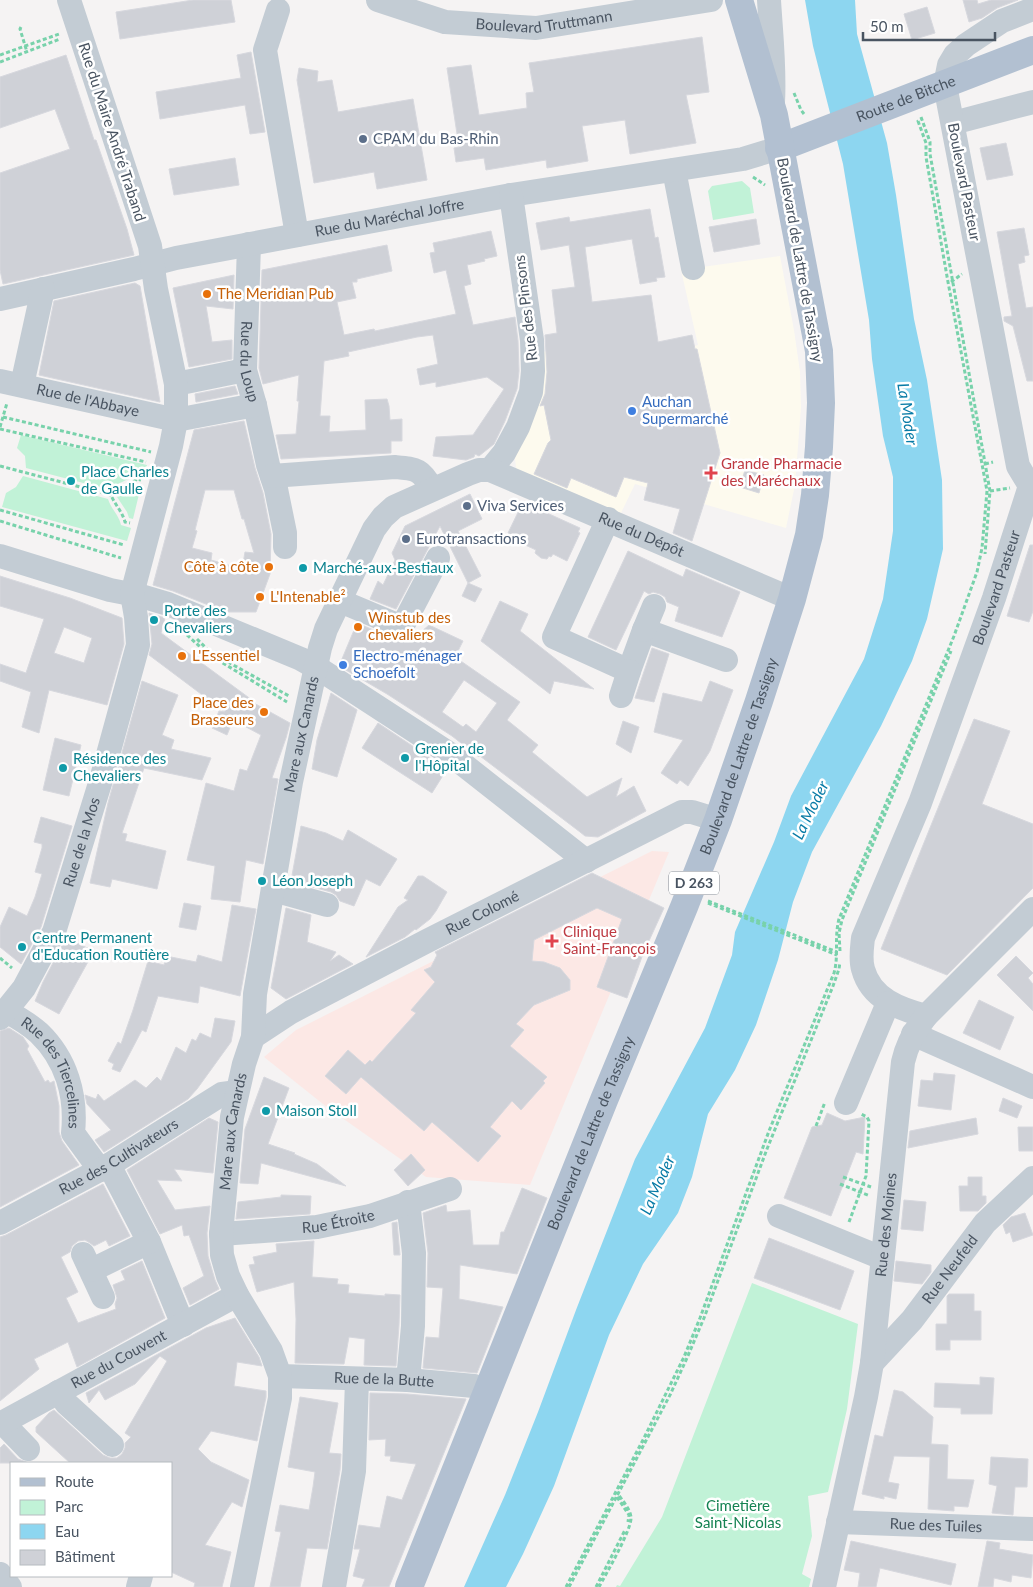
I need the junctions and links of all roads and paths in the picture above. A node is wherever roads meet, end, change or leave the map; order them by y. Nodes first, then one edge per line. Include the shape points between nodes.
1 (69, 0) edge
2 (378, 0) edge
3 (711, 0) edge
4 (739, 0) edge
5 (769, 0) edge
6 (278, 10) dead end
7 (1033, 10) edge
8 (21, 27) dead end
9 (70, 33) junction
10 (26, 46) junction
11 (1033, 50) edge
12 (27, 52) junction
13 (0, 56) edge
14 (0, 62) edge
15 (945, 85) junction
16 (1033, 102) edge
17 (913, 108) junction
18 (773, 111) junction
19 (953, 123) junction
20 (779, 148) junction
21 (674, 170) junction
22 (748, 174) dead end
23 (770, 188) dead end
24 (511, 195) junction
25 (297, 235) junction
26 (249, 244) junction
27 (154, 264) junction
28 (693, 268) dead end
29 (968, 270) dead end
30 (950, 282) junction
31 (43, 289) junction
32 (0, 299) edge
33 (245, 370) junction
34 (11, 383) edge
35 (176, 384) junction
36 (255, 405) junction
37 (3, 417) dead end
38 (176, 420) junction
39 (0, 429) edge
40 (154, 452) dead end
41 (994, 462) dead end
42 (151, 463) dead end
43 (983, 464) junction
44 (0, 466) edge
45 (490, 470) junction
46 (272, 476) junction
47 (146, 481) dead end
48 (1032, 487) edge
49 (432, 489) junction
50 (111, 495) junction
51 (0, 510) edge
52 (608, 519) junction
53 (0, 521) edge
54 (135, 524) dead end
55 (129, 546) dead end
56 (284, 548) dead end
57 (0, 556) edge
58 (438, 558) dead end
59 (126, 560) dead end
60 (132, 594) junction
61 (792, 599) junction
62 (340, 601) junction
63 (654, 606) dead end
64 (644, 630) junction
65 (186, 634) dead end
66 (726, 660) dead end
67 (316, 667) junction
68 (629, 671) junction
69 (622, 696) dead end
70 (290, 703) dead end
71 (718, 820) junction
72 (586, 861) junction
73 (272, 890) junction
74 (712, 904) dead end
75 (327, 905) dead end
76 (1033, 909) edge
77 (838, 954) junction
78 (888, 1003) junction
79 (3, 1015) edge
80 (919, 1025) junction
81 (253, 1037) junction
82 (1033, 1087) edge
83 (237, 1092) junction
84 (843, 1106) junction
85 (816, 1126) dead end
86 (104, 1168) junction
87 (843, 1177) dead end
88 (1033, 1178) edge
89 (840, 1184) dead end
90 (863, 1184) junction
91 (450, 1189) dead end
92 (878, 1190) dead end
93 (860, 1192) junction
94 (878, 1200) dead end
95 (408, 1202) junction
96 (779, 1216) dead end
97 (0, 1223) edge
98 (220, 1234) junction
99 (841, 1241) junction
100 (149, 1242) junction
101 (882, 1258) junction
102 (237, 1295) junction
103 (103, 1297) dead end
104 (183, 1324) junction
105 (872, 1363) junction
106 (280, 1376) junction
107 (357, 1380) junction
108 (408, 1380) junction
109 (487, 1391) junction
110 (58, 1392) junction
111 (1, 1423) edge
112 (112, 1445) dead end
113 (28, 1449) dead end
114 (617, 1494) junction
115 (838, 1522) junction
116 (1033, 1530) edge
117 (0, 1574) edge
118 (10, 1587) edge
119 (242, 1587) edge
120 (334, 1587) edge
121 (409, 1587) edge
122 (566, 1587) edge
123 (570, 1587) edge
124 (598, 1587) edge
125 (824, 1587) edge

1 - 9 street, Rue du Maire André Traband
2 - 3 street, Boulevard Truttmann via 445,22 536,28
4 - 18 main road, Boulevard de Lattre de Tassigny
5 - 18 street via 775,72
6 - 25 street via 265,50
7 - 15 street via 1002,21 966,45 949,65
8 - 10 path
9 - 10 path
9 - 12 path
9 - 27 street, Rue du Maire André Traband
10 - 12 path
10 - 13 path
11 - 15 main road, Route de Bitche
12 - 14 path
15 - 17 main road, Route de Bitche
15 - 19 street, Boulevard Pasteur
16 - 19 street
17 - 20 main road, Route de Bitche
17 - 30 path via 926,143
17 - 30 path via 930,142
18 - 20 main road, Boulevard de Lattre de Tassigny
19 - 48 street, Boulevard Pasteur via 1018,466
20 - 21 street, Rue du Maréchal Joffre via 745,158
20 - 61 main road, Boulevard de Lattre de Tassigny / D 263 via 819,351 821,404 815,495 809,535
21 - 24 street, Rue du Maréchal Joffre
21 - 28 street
22 - 23 path
24 - 25 street, Rue du Maréchal Joffre
24 - 45 street, Rue des Pinsons via 532,340 533,370 531,392 518,427
25 - 26 street, Rue du Maréchal Joffre
26 - 27 street, Rue du Maréchal Joffre
26 - 33 street, Rue du Loup
27 - 31 street, Rue du Maréchal Joffre
27 - 35 street, Rue du Maire André Traband via 156,289
29 - 30 path
30 - 43 path
31 - 32 street, Rue du Maréchal Joffre
31 - 34 street
33 - 35 street
33 - 36 street, Rue du Loup
34 - 38 street, Rue de l'Abbaye
35 - 38 street, Rue du Maire André Traband
36 - 38 street
36 - 46 street, Rue du Loup
37 - 40 path
38 - 60 street, Rue du Maire André Traband
39 - 42 path
41 - 43 path
43 - 77 path via 990,491 981,572 842,920
44 - 50 path
45 - 49 street, Mare aux Canards via 479,470
45 - 52 street, Rue du Dépôt
46 - 49 street via 395,467 421,473
46 - 56 street, Rue du Loup via 285,533
47 - 50 path via 137,479
48 - 78 street, Boulevard Pasteur via 920,803 863,938 862,958 866,976
49 - 62 street, Mare aux Canards via 397,506 383,517
50 - 54 path via 125,522
51 - 55 path
52 - 61 street, Rue du Dépôt
52 - 68 street via 554,637
53 - 59 path
57 - 60 street
58 - 62 street via 402,627
60 - 67 street via 168,604
60 - 79 street, Rue de la Mos via 138,645 101,780 54,932 24,988
61 - 71 main road, Boulevard de Lattre de Tassigny / D 263
62 - 67 street, Mare aux Canards via 323,638
63 - 64 street
64 - 66 street
64 - 68 street
65 - 70 path via 208,654
67 - 72 street via 450,754
67 - 73 street, Mare aux Canards via 295,757
68 - 69 street
71 - 72 street, Rue Colomé via 682,812
71 - 109 main road, Boulevard de Lattre de Tassigny / D 263
72 - 81 street, Rue Colomé via 393,958 291,1012
73 - 75 street
73 - 81 street, Mare aux Canards via 255,994
74 - 77 path
76 - 80 street, Rue des Moines
77 - 114 path via 834,974 770,1131 697,1326
78 - 80 street, Boulevard Pasteur via 904,1010
78 - 84 street
79 - 86 street, Rue des Tiercelines via 38,1032 65,1069 74,1100 73,1133
80 - 82 street
80 - 101 street, Rue des Moines via 903,1062
81 - 83 street, Mare aux Canards
83 - 86 street, Rue des Cultivateurs via 222,1094
83 - 98 street, Mare aux Canards
84 - 85 path
84 - 90 path via 867,1116 869,1120 867,1170
86 - 97 street, Rue des Cultivateurs
86 - 100 street, Rue des Tiercelines
87 - 90 path
88 - 105 street, Rue Neufeld via 985,1223 912,1320
89 - 93 path
90 - 92 path
90 - 93 path
91 - 95 street, Rue Étroite
93 - 94 path
93 - 99 path
95 - 98 street, Rue Étroite via 370,1216 316,1227
95 - 108 street via 414,1253
96 - 99 street
98 - 102 street, Mare aux Canards via 222,1256
99 - 101 street
100 - 103 street via 87,1262
100 - 104 street, Rue des Tiercelines
101 - 105 street, Rue des Moines
102 - 104 street, Rue du Couvent
102 - 106 street, Mare aux Canards via 271,1351
104 - 110 street, Rue du Couvent
105 - 115 street, Rue des Moines
106 - 107 street, Rue de la Butte
106 - 119 street, Mare aux Canards via 280,1398
107 - 108 street, Rue de la Butte
107 - 120 street via 354,1471
108 - 109 street, Rue de la Butte via 474,1386
109 - 121 main road, Boulevard de Lattre de Tassigny / D 263
110 - 111 street, Rue du Couvent
110 - 112 street
111 - 113 street
114 - 122 path
114 - 123 path
114 - 124 path via 629,1520
115 - 116 street, Rue des Tuiles
115 - 125 street, Rue des Moines
117 - 118 street

